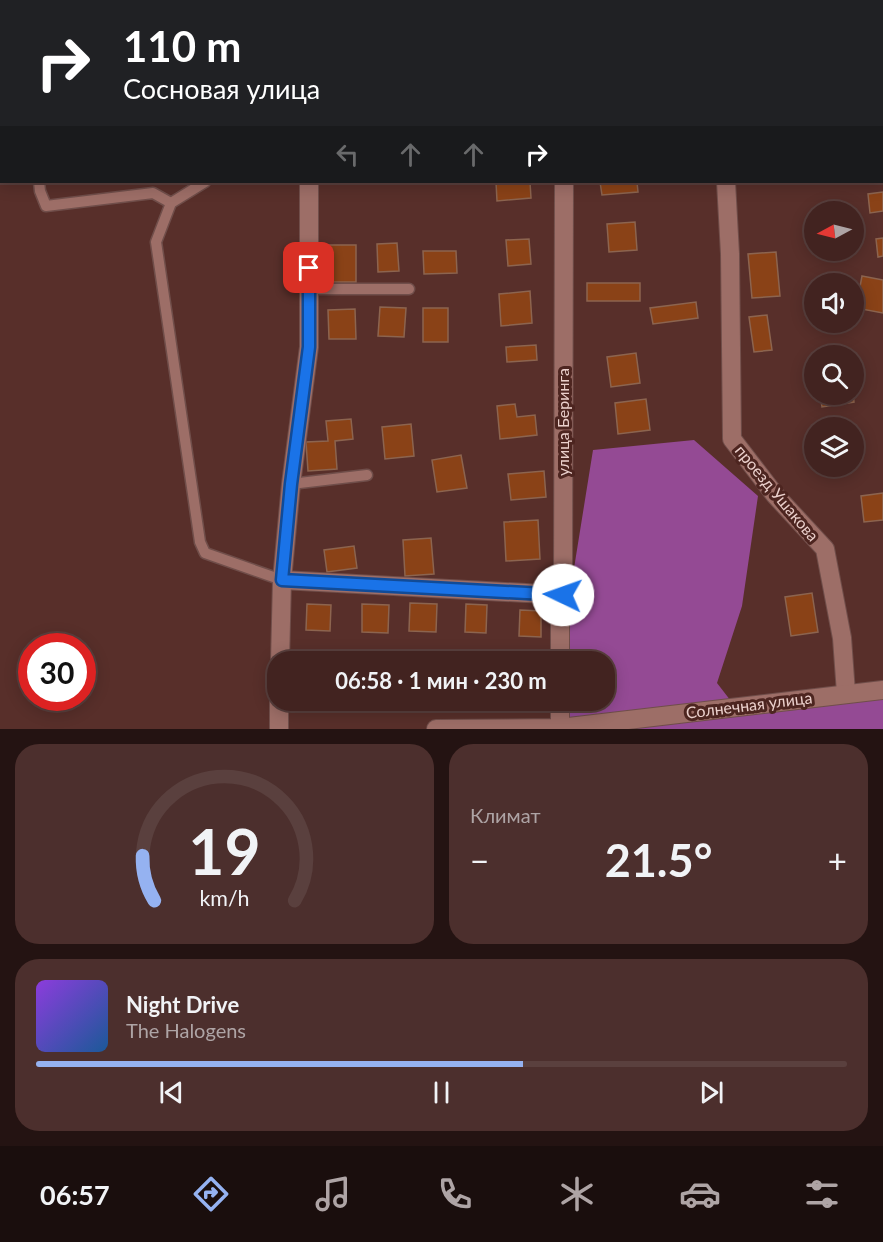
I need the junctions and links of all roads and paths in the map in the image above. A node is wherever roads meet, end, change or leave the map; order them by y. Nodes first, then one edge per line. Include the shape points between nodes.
1 (39, 183) edge
2 (203, 183) edge
3 (309, 183) edge
4 (564, 183) edge
5 (726, 183) edge
6 (171, 203) junction
7 (408, 289) dead end
8 (309, 290) junction
9 (367, 475) dead end
10 (291, 484) junction
11 (282, 580) junction
12 (563, 595) junction
13 (280, 651) edge
14 (560, 651) edge
15 (883, 690) edge
16 (846, 693) junction
17 (279, 711) edge
18 (560, 711) edge
19 (560, 728) edge
20 (279, 729) edge
21 (436, 729) edge

1 - 6 lane via 46,206 153,193
2 - 6 lane
3 - 8 street
4 - 12 street, улица Беринга
5 - 16 street, проезд Ушакова via 732,439 775,495 825,549 842,638
6 - 11 lane via 156,242 200,542 205,553
7 - 8 lane
8 - 10 street via 309,347
9 - 10 lane
10 - 11 street
11 - 12 street
11 - 13 street
12 - 14 street, улица Беринга
15 - 16 street, Солнечная улица
16 - 19 street, Солнечная улица
17 - 20 street
18 - 19 street
19 - 21 street, Солнечная улица

